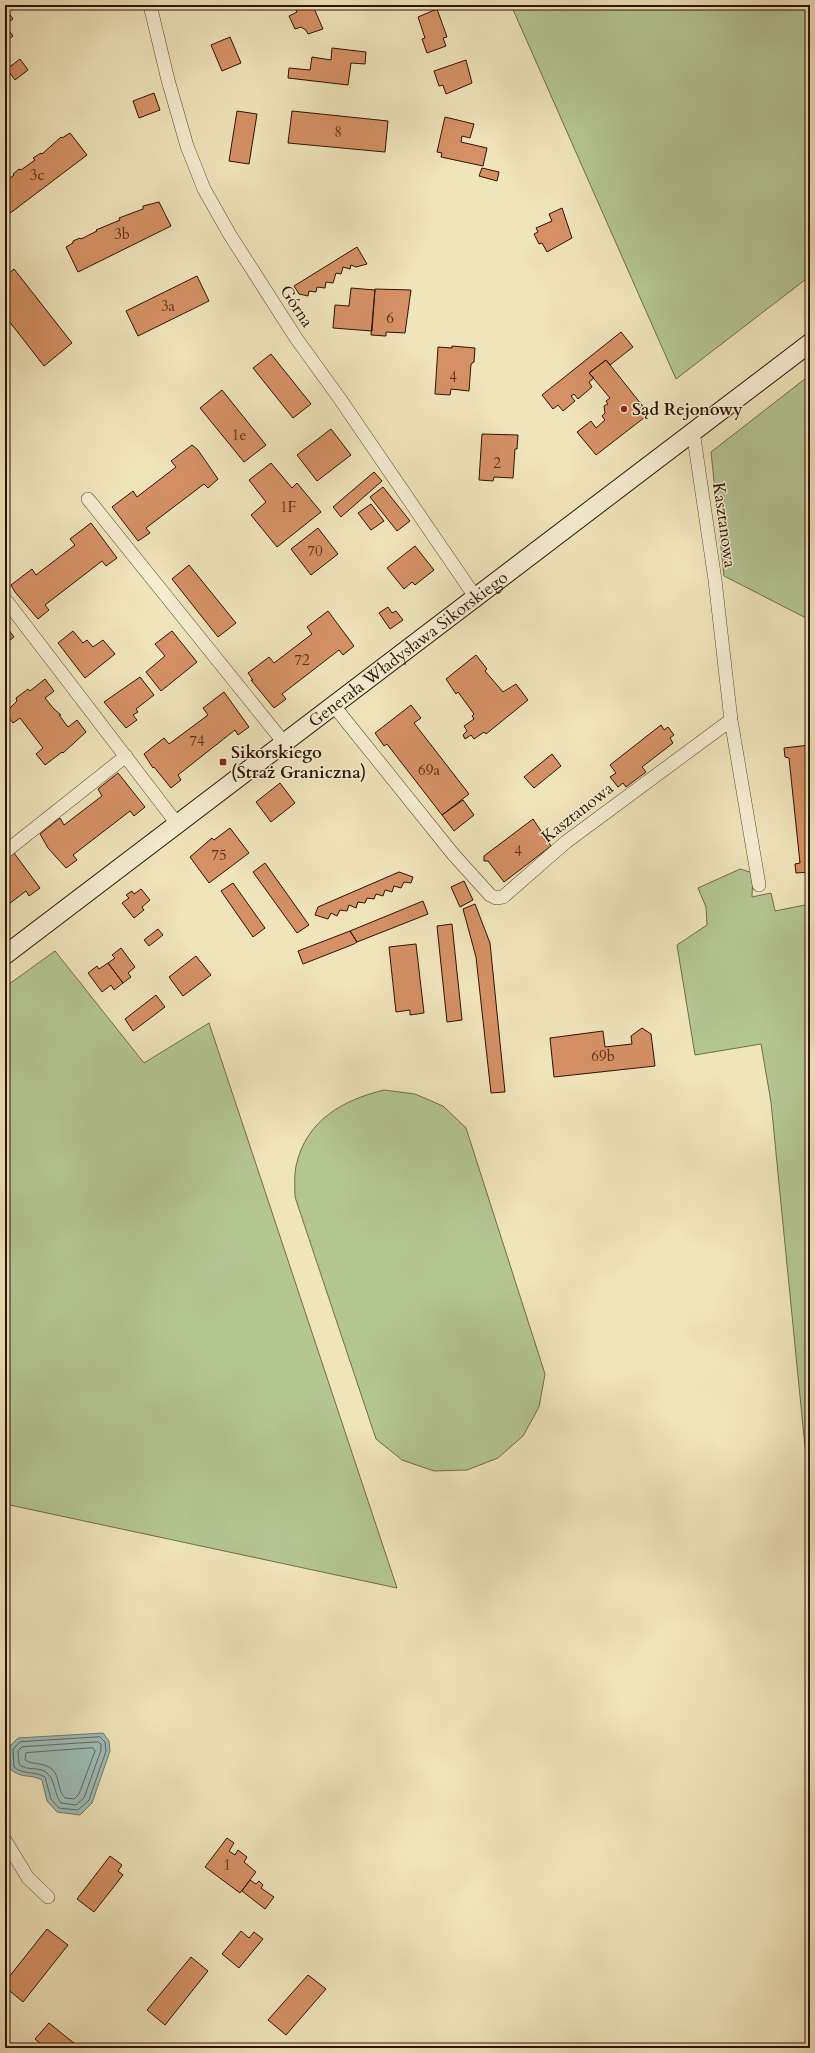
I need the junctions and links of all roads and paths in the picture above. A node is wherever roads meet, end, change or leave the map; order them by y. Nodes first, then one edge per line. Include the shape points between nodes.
1 (150, 5) edge
2 (810, 343) edge
3 (693, 431) junction
4 (88, 499) dead end
5 (476, 598) junction
6 (5, 599) edge
7 (334, 706) junction
8 (731, 720) junction
9 (285, 744) junction
10 (126, 756) junction
11 (178, 825) junction
12 (5, 852) edge
13 (758, 885) dead end
14 (5, 955) edge
15 (5, 1840) edge
16 (48, 1898) dead end

1 - 5 street, Górna via 187,146 204,189 230,235 296,338
2 - 3 main road, Generała Władysława Sikorskiego
3 - 5 main road, Generała Władysława Sikorskiego
3 - 8 street, Kasztanowa
4 - 9 street
5 - 7 main road, Generała Władysława Sikorskiego
6 - 10 street
7 - 8 street, Kasztanowa via 453,854 490,895 496,898 503,897 566,842
7 - 9 main road, Generała Władysława Sikorskiego
8 - 13 street, Kasztanowa
9 - 11 main road, Generała Władysława Sikorskiego
10 - 11 street
10 - 12 street
11 - 14 main road, Generała Władysława Sikorskiego
15 - 16 street via 28,1878

